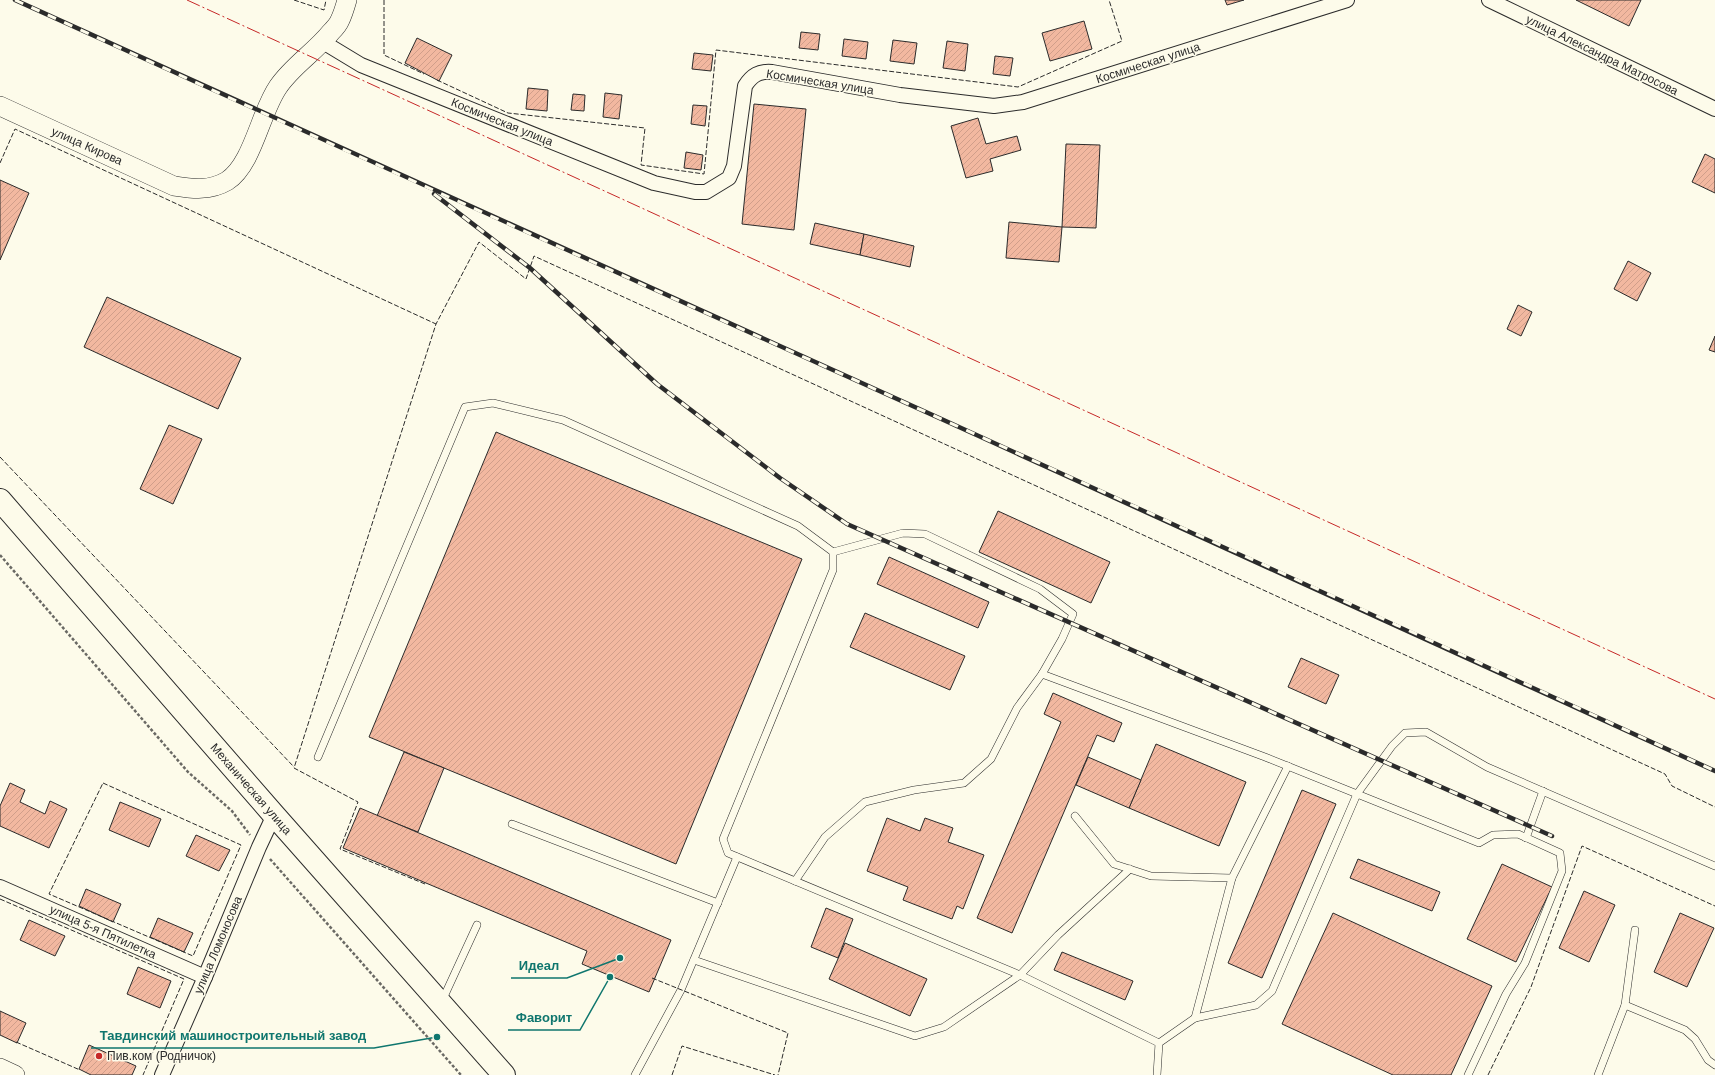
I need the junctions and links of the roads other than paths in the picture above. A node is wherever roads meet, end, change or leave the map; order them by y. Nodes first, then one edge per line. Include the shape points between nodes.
1 (347, 0) edge
2 (1347, 0) edge
3 (1489, 0) edge
4 (323, 42) junction
5 (0, 106) edge
6 (1715, 109) edge
7 (0, 500) edge
8 (833, 552) junction
9 (1042, 674) junction
10 (318, 757) dead end
11 (1288, 766) junction
12 (1543, 791) junction
13 (1357, 794) junction
14 (274, 815) junction
15 (1075, 816) dead end
16 (512, 824) dead end
17 (1526, 838) junction
18 (737, 857) junction
19 (1715, 866) edge
20 (1130, 869) junction
21 (1232, 878) junction
22 (795, 881) junction
23 (0, 887) edge
24 (718, 903) junction
25 (478, 925) dead end
26 (1635, 930) dead end
27 (694, 960) junction
28 (1020, 975) junction
29 (205, 977) junction
30 (441, 1003) junction
31 (1625, 1005) junction
32 (1195, 1018) junction
33 (1159, 1043) junction
34 (1715, 1065) edge
35 (0, 1068) edge
36 (15, 1075) edge
37 (162, 1075) edge
38 (504, 1075) edge
39 (635, 1075) edge
40 (1157, 1075) edge
41 (1468, 1075) edge
42 (1598, 1075) edge

1 - 4 street, улица Кирова via 340,21
2 - 4 street, Космическая улица via 1023,102 994,106 900,95 772,72 757,73 745,86 734,166 729,178 706,192 654,183 361,65
3 - 6 street, улица Александра Матросова
4 - 5 street, улица Кирова via 277,88 238,171 228,180 212,188 174,186
7 - 14 main road, Механическая улица
8 - 9 lane via 903,533 925,534 1040,590 1073,614
8 - 10 lane via 798,526 563,420 493,403 465,407
8 - 18 lane via 833,570 723,839 728,853
9 - 11 lane
9 - 22 lane via 1017,708 991,759 964,783 914,790 865,802 825,837
11 - 13 lane
11 - 21 lane
12 - 13 lane via 1486,767 1426,732 1405,733 1392,746
12 - 17 lane
12 - 19 lane
13 - 17 lane via 1478,843 1493,835 1518,834
13 - 32 lane via 1272,991 1256,1005
14 - 29 street, улица Ломоносова
14 - 30 main road, Механическая улица
15 - 20 lane via 1114,864
16 - 24 lane
17 - 41 lane via 1560,853 1562,871 1525,963 1506,994
18 - 22 lane
18 - 24 lane
20 - 21 lane via 1151,876
20 - 28 lane via 1058,935
21 - 32 lane
22 - 28 lane
23 - 29 street, улица 5-я Пятилетка
24 - 27 lane
25 - 30 lane
26 - 31 lane
27 - 28 lane via 915,1036 944,1027
27 - 39 lane via 681,990
28 - 33 lane
29 - 37 street, улица Ломоносова
30 - 38 main road, Механическая улица
31 - 34 lane via 1685,1030 1695,1039 1708,1060
31 - 42 lane
32 - 33 lane
33 - 40 lane
35 - 36 street

